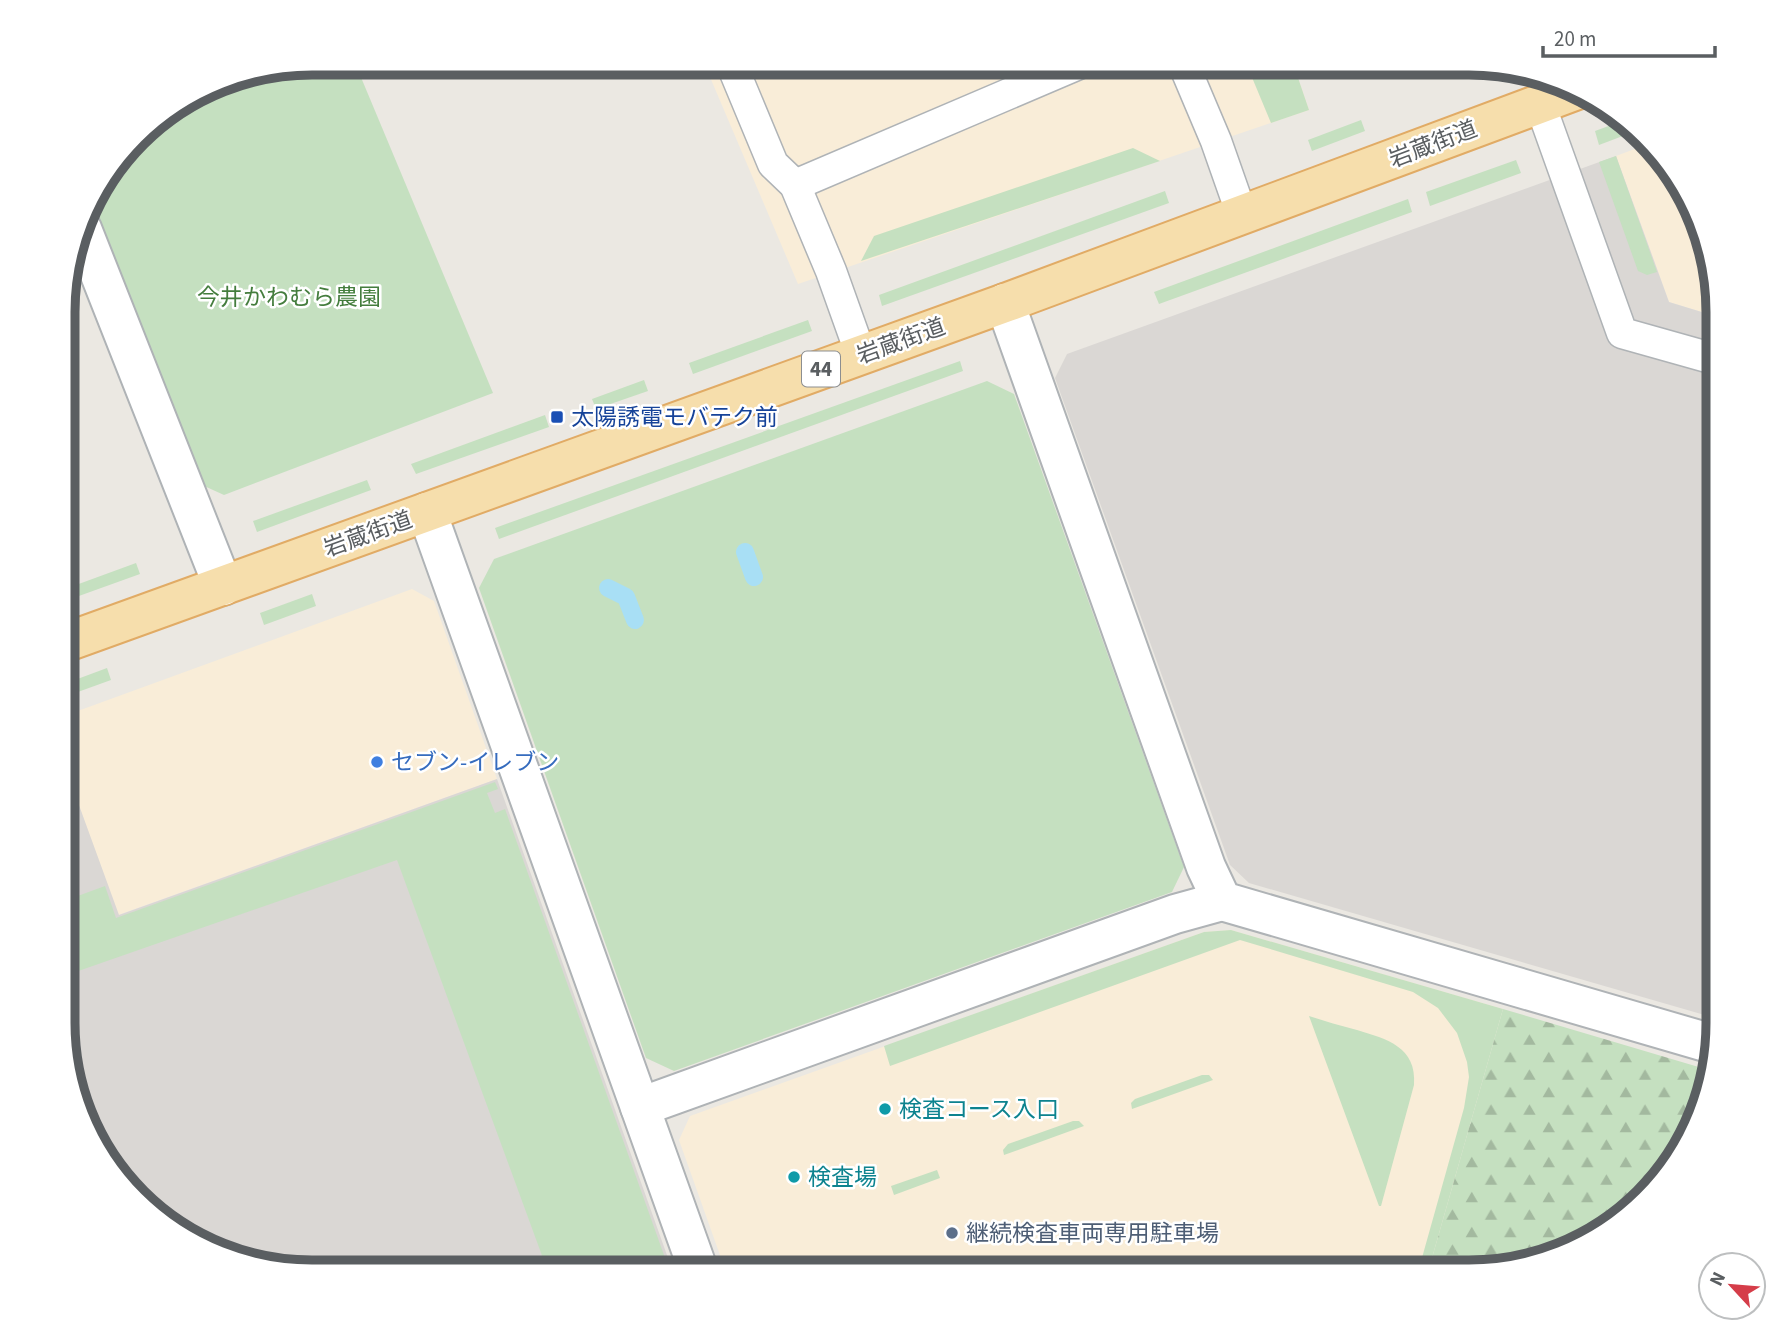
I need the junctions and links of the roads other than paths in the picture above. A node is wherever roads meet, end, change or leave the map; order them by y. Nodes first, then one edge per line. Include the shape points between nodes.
1 (736, 76) edge
2 (1051, 76) edge
3 (1188, 76) edge
4 (1563, 95) edge
5 (1540, 104) junction
6 (795, 185) junction
7 (1242, 215) junction
8 (87, 240) edge
9 (1005, 303) junction
10 (861, 355) junction
11 (1705, 356) edge
12 (427, 512) junction
13 (223, 586) junction
14 (75, 639) edge
15 (1222, 901) junction
16 (1705, 1042) edge
17 (640, 1107) junction
18 (694, 1259) edge

1 - 6 lane via 773,164
2 - 6 lane
3 - 7 lane
4 - 5 main road, 岩蔵街道 / 44
5 - 7 main road, 岩蔵街道 / 44
5 - 11 lane via 1622,333
6 - 10 lane
7 - 9 main road, 岩蔵街道 / 44
8 - 13 street
9 - 10 main road, 岩蔵街道 / 44
9 - 15 street via 1201,854
10 - 12 main road, 岩蔵街道 / 44
12 - 13 main road, 岩蔵街道 / 44
12 - 17 street
13 - 14 main road, 岩蔵街道 / 44
15 - 16 street
15 - 17 street
17 - 18 street

